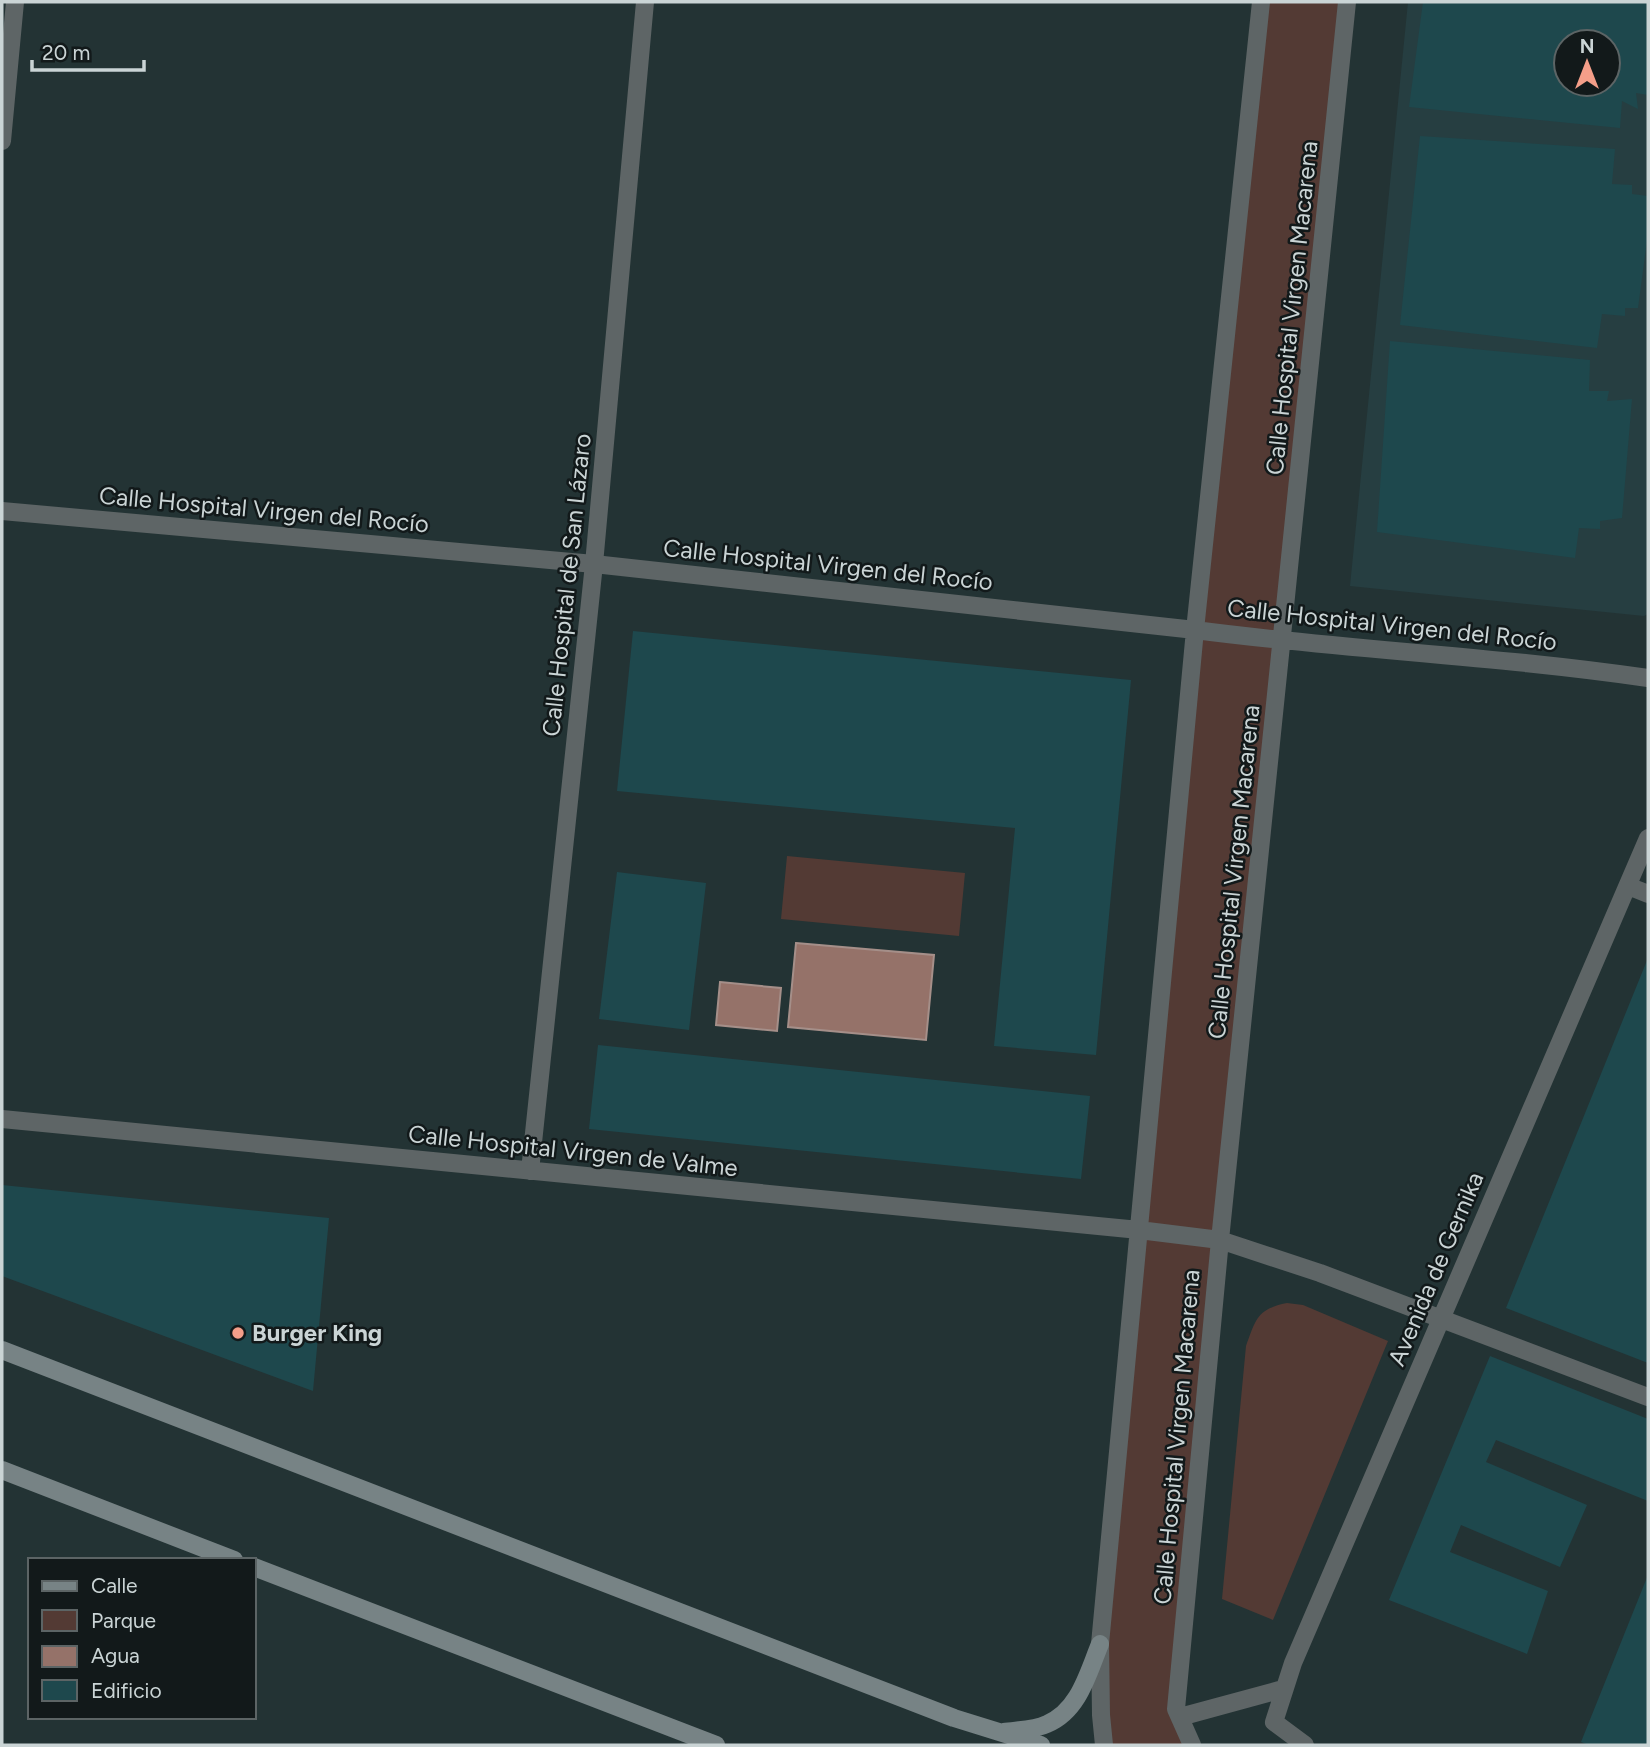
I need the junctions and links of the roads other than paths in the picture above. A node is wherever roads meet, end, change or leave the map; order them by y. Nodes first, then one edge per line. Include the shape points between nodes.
1 (16, 2) edge
2 (645, 2) edge
3 (1262, 2) edge
4 (1347, 2) edge
5 (2, 141) edge
6 (2, 511) edge
7 (594, 564) junction
8 (1195, 630) junction
9 (1282, 642) junction
10 (1648, 678) edge
11 (1648, 838) edge
12 (1628, 886) junction
13 (1648, 894) edge
14 (2, 1119) edge
15 (530, 1171) junction
16 (1139, 1230) junction
17 (1220, 1240) junction
18 (1441, 1319) junction
19 (2, 1350) edge
20 (1648, 1397) edge
21 (2, 1470) edge
22 (229, 1558) edge
23 (256, 1568) edge
24 (1100, 1644) junction
25 (1283, 1689) junction
26 (1180, 1717) junction
27 (999, 1733) junction
28 (716, 1745) edge
29 (1041, 1745) edge
30 (1104, 1745) edge
31 (1192, 1745) edge
32 (1305, 1745) edge

1 - 5 street
2 - 7 street, Calle Hospital de San Lázaro
3 - 8 street
4 - 9 street, Calle Hospital Virgen Macarena
6 - 7 street, Calle Hospital Virgen del Rocío
7 - 8 street, Calle Hospital Virgen del Rocío
7 - 15 street, Calle Hospital de San Lázaro
8 - 9 street, Calle Hospital Virgen del Rocío
8 - 16 street
9 - 10 street, Calle Hospital Virgen del Rocío
9 - 17 street, Calle Hospital Virgen Macarena
11 - 12 street, Avenida de Gernika
12 - 13 street
12 - 18 street, Avenida de Gernika
14 - 15 street, Calle Hospital Virgen de Valme
15 - 16 street, Calle Hospital Virgen de Valme
16 - 17 street, Calle Hospital Virgen de Valme
16 - 24 street
17 - 18 street, Calle Hospital Virgen de Valme
17 - 26 street, Calle Hospital Virgen Macarena via 1176,1709
18 - 20 street, Calle Hospital Virgen de Valme
18 - 25 street, Avenida de Gernika
19 - 27 main road
21 - 22 main road
23 - 28 main road
24 - 27 main road via 1069,1710 1046,1725
24 - 30 street
25 - 26 street
25 - 32 street, Avenida de Gernika via 1274,1721
26 - 31 street, Calle Hospital Virgen Macarena
27 - 29 main road

